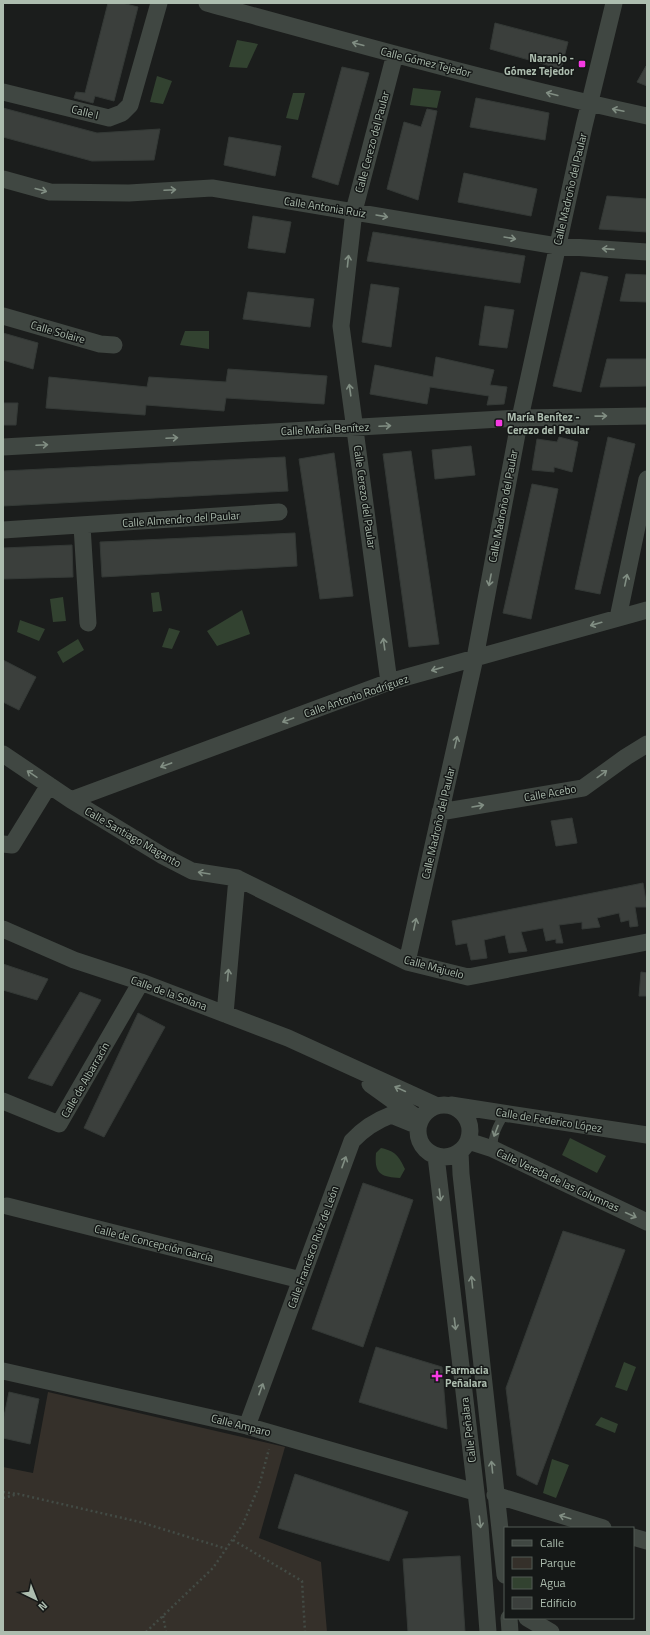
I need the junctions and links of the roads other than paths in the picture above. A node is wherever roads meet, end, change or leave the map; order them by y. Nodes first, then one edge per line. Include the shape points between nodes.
1 (159, 3) edge
2 (207, 3) edge
3 (614, 3) edge
4 (395, 54) junction
5 (3, 92) edge
6 (589, 104) junction
7 (647, 116) edge
8 (3, 179) edge
9 (354, 211) junction
10 (557, 246) junction
11 (647, 252) edge
12 (3, 316) edge
13 (114, 345) dead end
14 (647, 416) edge
15 (520, 418) junction
16 (356, 428) junction
17 (3, 447) edge
18 (647, 479) edge
19 (279, 512) dead end
20 (82, 526) junction
21 (3, 530) edge
22 (647, 610) edge
23 (618, 618) junction
24 (88, 623) dead end
25 (475, 658) junction
26 (389, 682) junction
27 (647, 744) edge
28 (3, 754) edge
29 (49, 785) junction
30 (71, 800) junction
31 (440, 812) junction
32 (3, 844) edge
33 (237, 878) junction
34 (3, 929) edge
35 (647, 942) edge
36 (407, 962) junction
37 (142, 982) junction
38 (225, 1014) junction
39 (334, 1059) junction
40 (3, 1101) edge
41 (443, 1105) junction
42 (505, 1114) junction
43 (419, 1123) junction
44 (647, 1135) edge
45 (464, 1146) junction
46 (494, 1150) junction
47 (436, 1156) junction
48 (7, 1206) dead end
49 (647, 1222) edge
50 (301, 1280) junction
51 (3, 1371) edge
52 (247, 1426) junction
53 (475, 1492) junction
54 (495, 1495) junction
55 (600, 1527) edge
56 (634, 1537) edge
57 (647, 1541) edge
58 (504, 1567) edge
59 (509, 1619) edge
60 (529, 1619) edge
61 (488, 1632) edge
62 (510, 1632) edge
63 (551, 1632) edge

1 - 5 street, Calle I via 130,105 122,113 109,118
4 -> 2 street, Calle Gómez Tejedor
3 - 6 street, Calle Madroño del Paular
6 -> 4 street, Calle Gómez Tejedor
4 - 9 street, Calle Cerezo del Paular
7 -> 6 street, Calle Gómez Tejedor
6 - 10 street, Calle Madroño del Paular
8 -> 9 street, Calle Antonia Ruiz via 50,192 129,193 212,188
9 -> 10 street, Calle Antonia Ruiz
16 -> 9 street, Calle Cerezo del Paular via 341,326
11 -> 10 street, Calle Antonia Ruiz
10 - 15 street, Calle Madroño del Paular
12 - 13 street, Calle Solaire via 100,344
15 -> 14 street, Calle María Benítez
16 -> 15 street, Calle María Benítez
15 -> 25 street, Calle Madroño del Paular
17 -> 16 street, Calle María Benítez
26 -> 16 street, Calle Cerezo del Paular
23 -> 18 street
19 - 20 street, Calle Almendro del Paular
20 - 21 street, Calle Almendro del Paular
20 - 24 street
22 - 23 street, Calle Antonio Rodríguez
23 -> 25 street, Calle Antonio Rodríguez
25 -> 26 street, Calle Antonio Rodríguez
31 -> 25 street, Calle Madroño del Paular
26 -> 30 street, Calle Antonio Rodríguez
31 -> 27 street, Calle Acebo via 584,788
29 -> 28 street, Calle Santiago Maganto
29 - 30 street, Calle Santiago Maganto
29 - 32 street via 12,845
33 -> 30 street, Calle Santiago Maganto via 192,871 162,856
36 -> 31 street, Calle Madroño del Paular
33 - 36 street, Calle Majuelo
38 -> 33 street
34 - 37 street, Calle de la Solana via 74,960
35 - 36 street, Calle Majuelo via 468,977
37 - 38 street, Calle de la Solana
37 - 40 street, Calle de Albarracín via 59,1124
38 - 39 street, Calle de la Solana
41 -> 39 street, Calle de la Solana
39 - 43 street, Calle de la Solana via 386,1094
41 - 42 street, Calle de Federico López
41 - 43 street via 425,1111
41 - 45 street, Calle Peñalara via 464,1114 470,1128
42 - 44 street, Calle de Federico López
42 -> 46 lane via 493,1140
43 - 47 street via 418,1139 425,1149
50 -> 43 street, Calle Francisco Ruiz de León via 352,1141 362,1130 391,1115
45 - 46 street, Calle Vereda de las Columnas
45 - 47 street via 448,1157
54 -> 45 street, Calle Peñalara via 461,1174
46 -> 49 street, Calle Vereda de las Columnas
47 -> 53 street, Calle Peñalara
48 - 50 street, Calle de Concepción García
52 -> 50 street, Calle Francisco Ruiz de León
51 - 52 street, Calle Amparo
52 - 53 street, Calle Amparo
53 -> 61 street, Calle Peñalara
55 -> 54 street
54 - 58 street, Calle Peñalara
56 - 57 street
59 - 62 street
60 - 63 street

